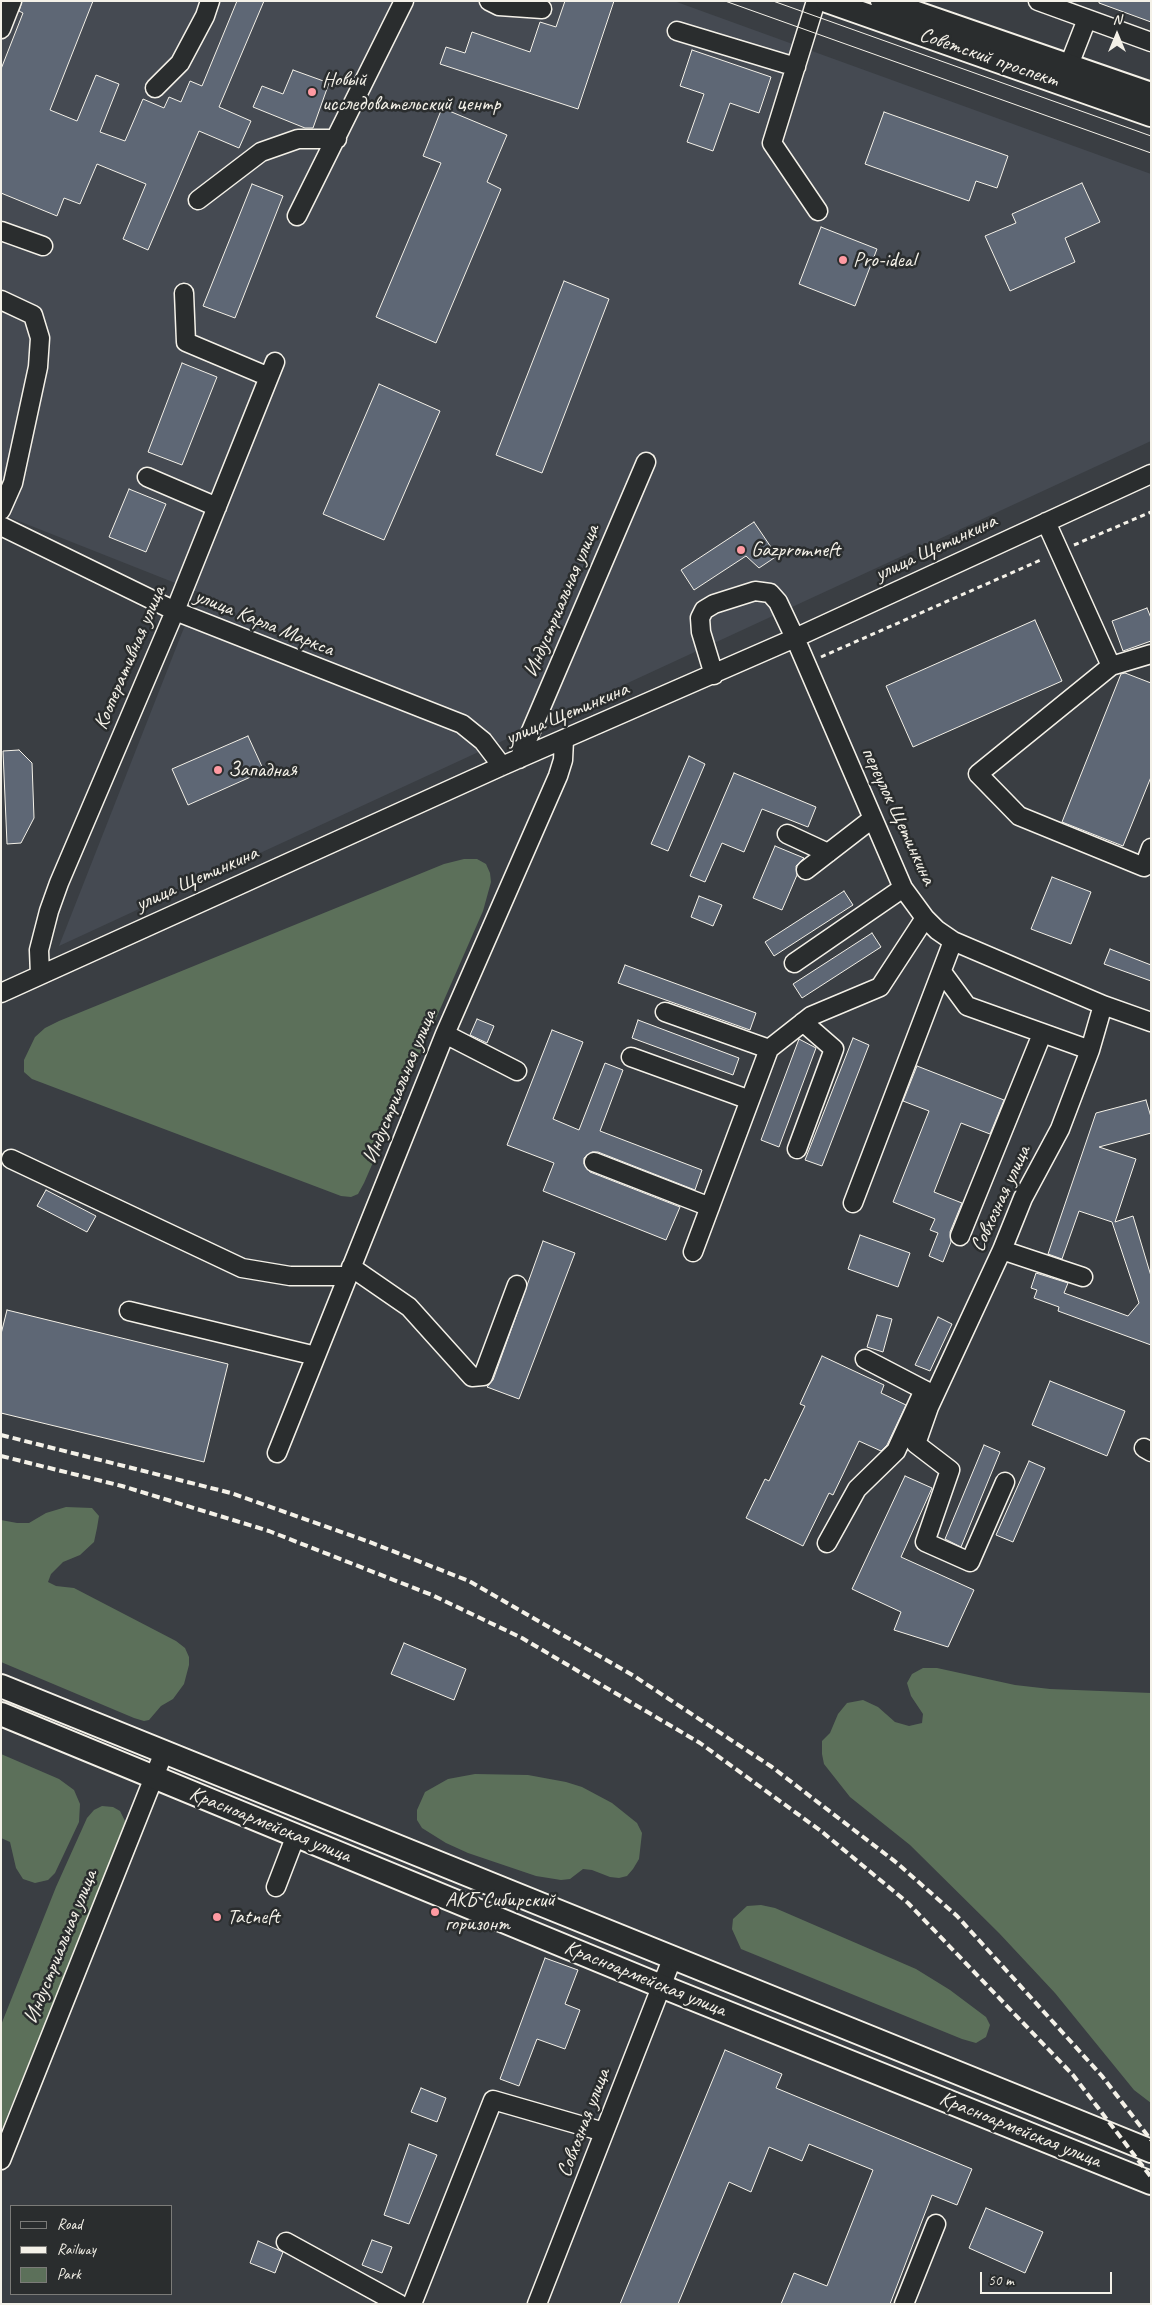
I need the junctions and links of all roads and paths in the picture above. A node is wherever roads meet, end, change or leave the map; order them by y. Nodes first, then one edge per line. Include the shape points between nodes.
1 (12, 1) edge
2 (210, 1) edge
3 (404, 1) edge
4 (489, 1) edge
5 (816, 1) edge
6 (827, 1) edge
7 (882, 1) edge
8 (1038, 1) edge
9 (542, 9) dead end
10 (1087, 19) junction
11 (2, 25) edge
12 (676, 32) dead end
13 (1151, 42) edge
14 (1069, 65) junction
15 (796, 67) junction
16 (155, 88) dead end
17 (1151, 94) edge
18 (1151, 115) edge
19 (337, 139) junction
20 (198, 200) dead end
21 (818, 210) dead end
22 (297, 216) dead end
23 (1, 231) edge
24 (43, 246) dead end
25 (184, 293) dead end
26 (1, 300) edge
27 (646, 462) dead end
28 (1151, 474) edge
29 (147, 477) dead end
30 (217, 507) junction
31 (1, 510) edge
32 (1151, 512) edge
33 (1046, 522) junction
34 (1, 526) edge
35 (1060, 551) junction
36 (175, 611) junction
37 (795, 638) junction
38 (1151, 654) edge
39 (806, 664) junction
40 (1111, 666) junction
41 (714, 675) junction
42 (564, 740) junction
43 (520, 759) junction
44 (502, 766) junction
45 (872, 819) junction
46 (787, 834) dead end
47 (1151, 848) edge
48 (828, 853) junction
49 (806, 870) dead end
50 (903, 888) junction
51 (925, 918) junction
52 (953, 941) junction
53 (794, 963) dead end
54 (942, 972) junction
55 (40, 974) junction
56 (3, 996) edge
57 (1103, 1005) junction
58 (665, 1012) dead end
59 (803, 1022) junction
60 (1151, 1022) edge
61 (445, 1034) junction
62 (1042, 1034) junction
63 (769, 1049) junction
64 (1090, 1050) junction
65 (631, 1057) dead end
66 (517, 1071) dead end
67 (750, 1100) junction
68 (797, 1149) dead end
69 (12, 1159) dead end
70 (594, 1162) dead end
71 (853, 1203) dead end
72 (710, 1207) junction
73 (960, 1236) dead end
74 (1002, 1250) junction
75 (694, 1252) dead end
76 (350, 1272) junction
77 (1083, 1277) dead end
78 (517, 1285) dead end
79 (129, 1312) dead end
80 (316, 1356) junction
81 (865, 1359) dead end
82 (929, 1398) junction
83 (277, 1453) dead end
84 (1006, 1482) dead end
85 (827, 1543) dead end
86 (1, 1686) edge
87 (1, 1714) edge
88 (164, 1752) junction
89 (153, 1776) junction
90 (296, 1835) junction
91 (276, 1887) dead end
92 (672, 1959) junction
93 (661, 1986) junction
94 (604, 2132) junction
95 (1151, 2151) edge
96 (1, 2160) edge
97 (1151, 2183) edge
98 (936, 2224) dead end
99 (286, 2242) dead end
100 (399, 2304) edge
101 (412, 2304) edge
102 (537, 2304) edge
103 (904, 2304) edge

1 - 11 street
2 - 16 street via 180,63
3 - 19 street
4 - 9 street via 499,6
5 - 15 street
6 - 18 main road, Советский проспект
7 - 14 main road, Советский проспект
8 - 10 street
10 - 13 street
10 - 14 street
12 - 15 street
14 - 17 main road, Советский проспект
15 - 21 street via 772,143
19 - 20 street via 298,140 261,152
19 - 22 street
23 - 24 street
25 - 30 street, Кооперативная улица via 186,342 272,369
26 - 31 street via 33,315 40,338 38,367 13,483
27 - 43 street, Индустриальная улица
28 - 33 street, улица Щетинкина
29 - 30 street
30 - 36 street, Кооперативная улица
32 - 35 path
33 - 35 street
33 - 37 street, улица Щетинкина
34 - 36 street, улица Карла Маркса
35 - 39 path
35 - 40 street
36 - 44 street, улица Карла Маркса via 462,724 483,740
36 - 55 street, Кооперативная улица via 59,883 39,950
37 - 39 street, переулок Щетинкина
37 - 41 street, улица Щетинкина
37 - 41 street, переулок Щетинкина via 778,602 770,593 755,591 714,604 704,610 700,618
38 - 40 street
39 - 45 street, переулок Щетинкина
40 - 47 street via 978,774 1019,816 1144,867
41 - 42 street, улица Щетинкина
42 - 43 street, улица Щетинкина
42 - 61 street, Индустриальная улица via 558,776
43 - 44 street, улица Щетинкина
44 - 55 street, улица Щетинкина
45 - 48 street
45 - 50 street, переулок Щетинкина
46 - 48 street
48 - 49 street
50 - 51 street, переулок Щетинкина
50 - 53 street
51 - 52 street, переулок Щетинкина
51 - 59 street via 880,987
52 - 54 street
52 - 57 street, переулок Щетинкина
54 - 62 street via 967,1006
54 - 71 street
55 - 56 street, улица Щетинкина
57 - 60 street, переулок Щетинкина
57 - 64 street, Совхозная улица
58 - 63 street
59 - 63 street
59 - 68 street via 834,1049
61 - 66 street
61 - 76 street, Индустриальная улица
62 - 64 street
62 - 73 street
63 - 67 street
64 - 74 street, Совхозная улица via 1060,1129 1027,1190
65 - 67 street
67 - 72 street
69 - 76 street via 242,1268 290,1276
70 - 72 street
72 - 75 street
74 - 77 street
74 - 82 street, Совхозная улица
76 - 78 street via 409,1307 472,1377 483,1376
76 - 80 street, Индустриальная улица
79 - 80 street
80 - 83 street, Индустриальная улица
81 - 82 street
82 - 84 street via 916,1444 950,1470 925,1542 970,1562
82 - 85 street via 896,1451 857,1489
86 - 88 main road, Красноармейская улица
87 - 89 main road, Красноармейская улица
88 - 89 street, Индустриальная улица
88 - 92 main road, Красноармейская улица
89 - 90 main road, Красноармейская улица
89 - 96 street, Индустриальная улица
90 - 91 street
90 - 93 main road, Красноармейская улица
92 - 93 street, Совхозная улица
92 - 95 main road, Красноармейская улица
93 - 94 street, Совхозная улица
93 - 97 main road, Красноармейская улица
94 - 101 street via 493,2100
94 - 102 street, Совхозная улица
98 - 103 street
99 - 100 street

